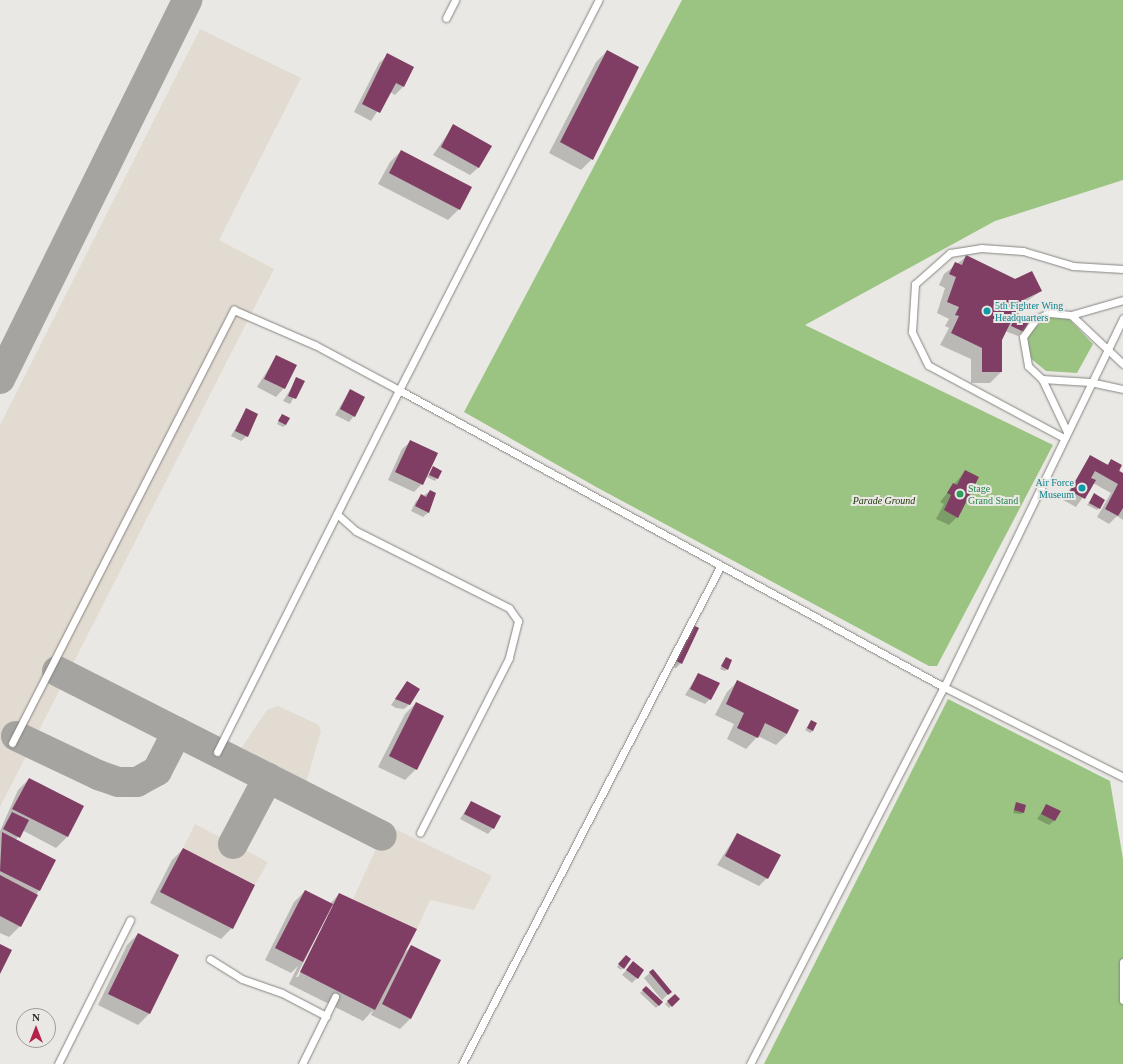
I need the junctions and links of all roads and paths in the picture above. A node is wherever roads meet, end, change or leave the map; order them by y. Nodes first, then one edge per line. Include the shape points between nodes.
1 (455, 0) edge
2 (599, 0) edge
3 (446, 18) dead end
4 (1123, 269) edge
5 (1123, 300) edge
6 (1071, 315) junction
7 (1123, 318) edge
8 (1106, 351) junction
9 (1123, 364) edge
10 (1042, 379) junction
11 (1090, 382) junction
12 (1123, 389) edge
13 (399, 390) junction
14 (1065, 435) junction
15 (337, 514) junction
16 (720, 567) junction
17 (944, 688) junction
18 (12, 743) dead end
19 (217, 752) dead end
20 (1123, 777) edge
21 (420, 834) dead end
22 (130, 920) dead end
23 (210, 958) dead end
24 (1123, 962) edge
25 (335, 997) dead end
26 (1123, 1000) edge
27 (326, 1016) junction
28 (58, 1064) edge
29 (302, 1064) edge
30 (462, 1064) edge
31 (750, 1064) edge

1 - 3 lane
2 - 13 lane
4 - 14 lane via 1073,266 1022,251 981,248 950,253 915,284 912,332 928,364
5 - 6 lane
6 - 8 lane
6 - 10 lane via 1049,313 1036,319 1023,337 1028,366
7 - 8 lane
8 - 9 lane
8 - 11 lane
10 - 11 lane
10 - 14 lane
11 - 12 lane
11 - 14 lane
13 - 15 lane
13 - 16 lane
13 - 18 lane via 315,345 234,310
14 - 17 lane
15 - 19 lane
15 - 21 lane via 356,531 508,608 518,620 509,658
16 - 17 lane
16 - 30 lane
17 - 20 lane
17 - 31 lane
22 - 28 lane
23 - 27 lane via 242,980 282,993
24 - 26 lane
25 - 27 lane
27 - 29 lane

